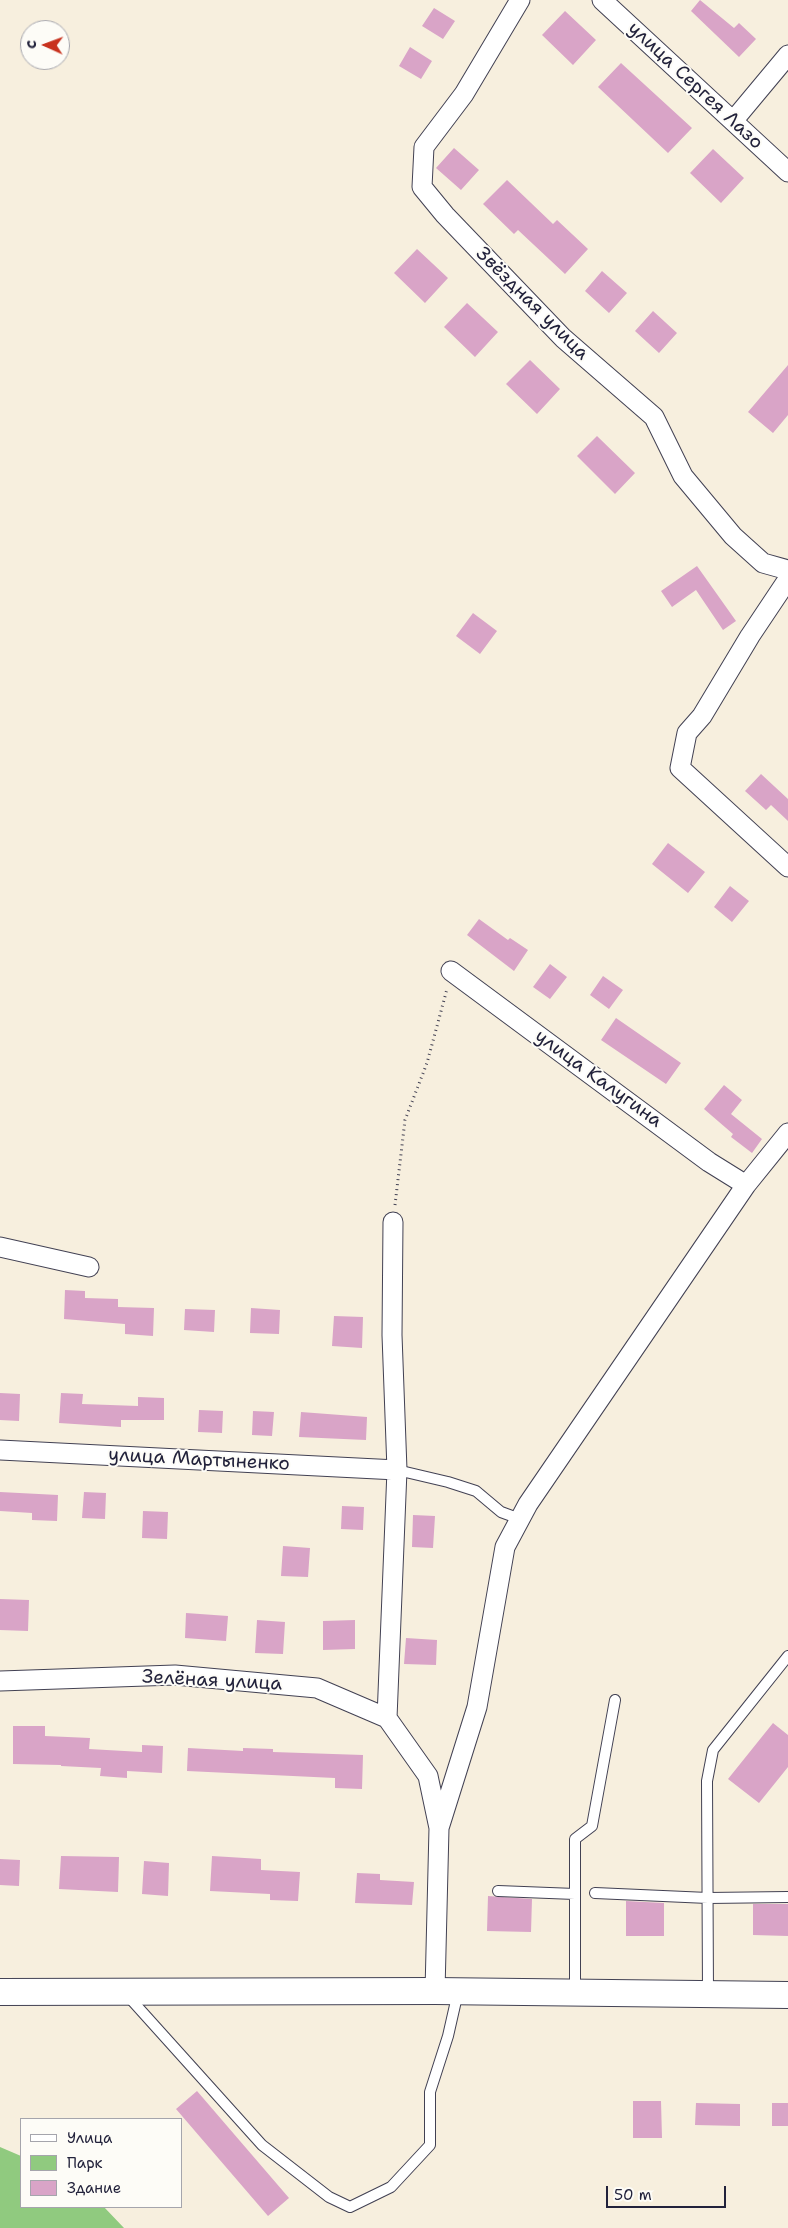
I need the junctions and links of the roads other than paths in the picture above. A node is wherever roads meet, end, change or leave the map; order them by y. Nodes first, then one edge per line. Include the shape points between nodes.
1 (520, 0) edge
2 (602, 0) edge
3 (788, 55) edge
4 (733, 121) junction
5 (788, 172) edge
6 (788, 570) edge
7 (788, 578) edge
8 (788, 867) edge
9 (452, 972) road end
10 (788, 1133) edge
11 (746, 1185) junction
12 (392, 1222) road end
13 (0, 1247) edge
14 (89, 1266) dead end
15 (0, 1450) edge
16 (397, 1470) junction
17 (520, 1519) junction
18 (788, 1656) edge
19 (0, 1681) edge
20 (615, 1700) dead end
21 (387, 1718) junction
22 (439, 1828) junction
23 (498, 1891) dead end
24 (595, 1893) dead end
25 (575, 1894) junction
26 (788, 1897) edge
27 (708, 1898) junction
28 (446, 1991) junction
29 (0, 1992) edge
30 (125, 1992) junction
31 (575, 1993) junction
32 (708, 1994) junction
33 (788, 1995) edge

1 - 6 street, Звёздная улица via 464,94 424,148 422,187 563,338 654,417 684,476 733,536 763,563
2 - 4 street, улица Сергея Лазо
3 - 4 street
4 - 5 street, улица Сергея Лазо
7 - 8 street via 702,716 687,733 680,768
9 - 11 street, улица Калугина
10 - 11 street
11 - 17 street
12 - 16 street
13 - 14 street
15 - 16 street, улица Мартыненко
16 - 17 lane via 476,1491 501,1512
16 - 21 street
17 - 22 street via 505,1547 477,1707
18 - 27 lane via 713,1750 708,1781
19 - 21 street, Зелёная улица via 175,1675 317,1688
20 - 25 lane via 592,1826 575,1839
21 - 22 street via 428,1776
22 - 28 street
23 - 25 lane
24 - 27 lane
25 - 31 lane
26 - 27 lane
27 - 32 lane
28 - 30 main road
28 - 30 lane via 448,2036 430,2092 430,2145 391,2187 350,2207 330,2197 262,2145
28 - 31 main road
29 - 30 main road
31 - 32 main road
32 - 33 main road

